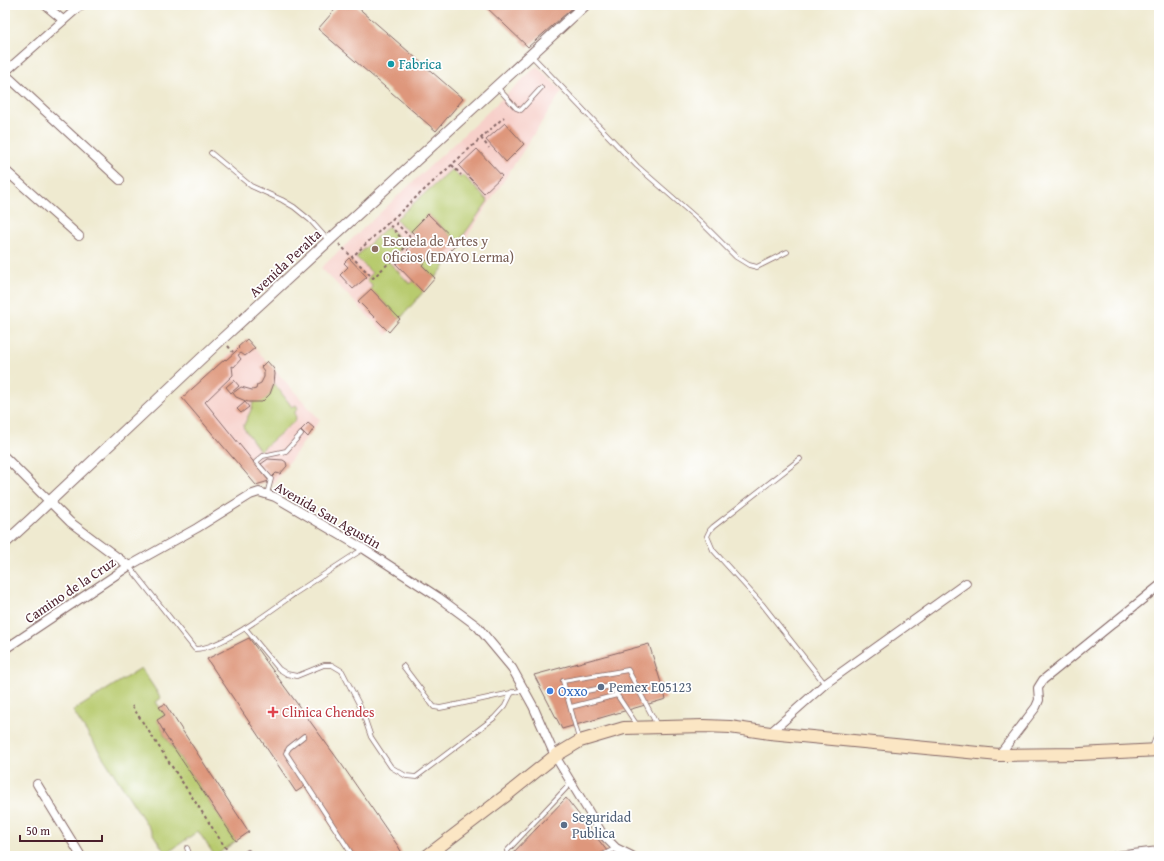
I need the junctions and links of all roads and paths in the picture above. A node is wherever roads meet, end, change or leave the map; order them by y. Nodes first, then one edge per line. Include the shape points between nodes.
1 (45, 5) edge
2 (81, 5) edge
3 (585, 5) edge
4 (63, 20) junction
5 (531, 55) junction
6 (5, 73) edge
7 (497, 87) junction
8 (541, 88) dead end
9 (504, 117) dead end
10 (481, 138) junction
11 (489, 148) dead end
12 (210, 153) dead end
13 (452, 165) junction
14 (5, 170) edge
15 (461, 175) dead end
16 (120, 180) dead end
17 (392, 219) junction
18 (388, 223) junction
19 (399, 227) junction
20 (395, 231) junction
21 (406, 234) junction
22 (79, 236) dead end
23 (401, 238) junction
24 (331, 239) junction
25 (408, 246) junction
26 (787, 252) dead end
27 (352, 257) junction
28 (301, 434) dead end
29 (5, 457) edge
30 (800, 459) dead end
31 (268, 494) junction
32 (50, 501) junction
33 (5, 543) edge
34 (364, 549) junction
35 (129, 566) junction
36 (966, 583) dead end
37 (1159, 586) edge
38 (245, 628) junction
39 (5, 649) edge
40 (403, 666) dead end
41 (825, 684) junction
42 (524, 690) junction
43 (512, 692) junction
44 (567, 695) junction
45 (617, 695) junction
46 (132, 706) dead end
47 (571, 707) junction
48 (638, 727) junction
49 (658, 727) junction
50 (1159, 729) edge
51 (770, 733) junction
52 (304, 736) dead end
53 (580, 741) junction
54 (1155, 750) edge
55 (999, 755) junction
56 (555, 756) junction
57 (37, 784) dead end
58 (570, 784) junction
59 (187, 848) dead end
60 (616, 848) junction
61 (507, 851) dead end
62 (1159, 851) edge
63 (248, 852) dead end
64 (81, 856) edge
65 (190, 856) edge
66 (231, 856) edge
67 (242, 856) edge
68 (353, 856) edge
69 (427, 856) edge
70 (601, 856) edge
71 (632, 856) edge
72 (1116, 856) edge

1 - 4 street
2 - 4 street
3 - 5 street, Avenida Peralta
4 - 6 street
5 - 7 street, Avenida Peralta
5 - 26 lane via 637,166 701,222 736,257 757,267
6 - 16 street
7 - 8 lane via 516,108 521,110
7 - 24 street, Avenida Peralta
9 - 10 path
10 - 11 path
10 - 13 path
12 - 24 lane via 251,186 294,207
13 - 15 path
13 - 17 path
14 - 22 street
17 - 18 path
17 - 19 path
18 - 20 path
18 - 27 path
19 - 20 path
19 - 21 path
20 - 23 path
21 - 23 path
21 - 25 path via 413,240
23 - 25 path
24 - 27 path
24 - 32 street, Avenida Peralta
25 - 27 path via 373,278
28 - 31 lane via 286,451 263,456 256,462 271,479
29 - 32 street
30 - 41 lane via 713,527 708,536 713,550 762,604
31 - 34 street, Avenida San Agustin
31 - 35 street, Avenida San Agustin via 259,492 250,495
32 - 33 street, Avenida Peralta
32 - 35 street via 70,522
34 - 38 lane
34 - 42 street, Avenida San Agustin via 438,597 477,626 512,668
35 - 38 lane via 196,649 215,644
35 - 39 street, Camino de la Cruz
36 - 41 street
37 - 55 street via 1044,680 1038,688 1036,707
38 - 43 lane via 279,669 287,674 297,676 324,665 332,665 342,671 361,708 371,737 391,767 406,776 416,777 494,718 505,706
40 - 43 lane via 434,707 453,706
41 - 51 street
42 - 43 lane
42 - 56 street, Avenida San Agustin
44 - 45 lane via 611,686
44 - 47 lane
44 - 49 lane via 564,681 628,670
45 - 47 lane
45 - 48 lane
46 - 66 path
47 - 53 lane
48 - 49 main road
48 - 53 main road via 624,728
49 - 51 main road via 730,727
50 - 54 lane
51 - 55 main road
52 - 68 lane via 286,753
53 - 56 main road
54 - 55 main road
56 - 58 street
56 - 69 main road
57 - 64 street
58 - 60 street via 603,835
58 - 61 lane
59 - 65 lane
60 - 70 lane
60 - 71 street
62 - 72 street
63 - 67 lane

